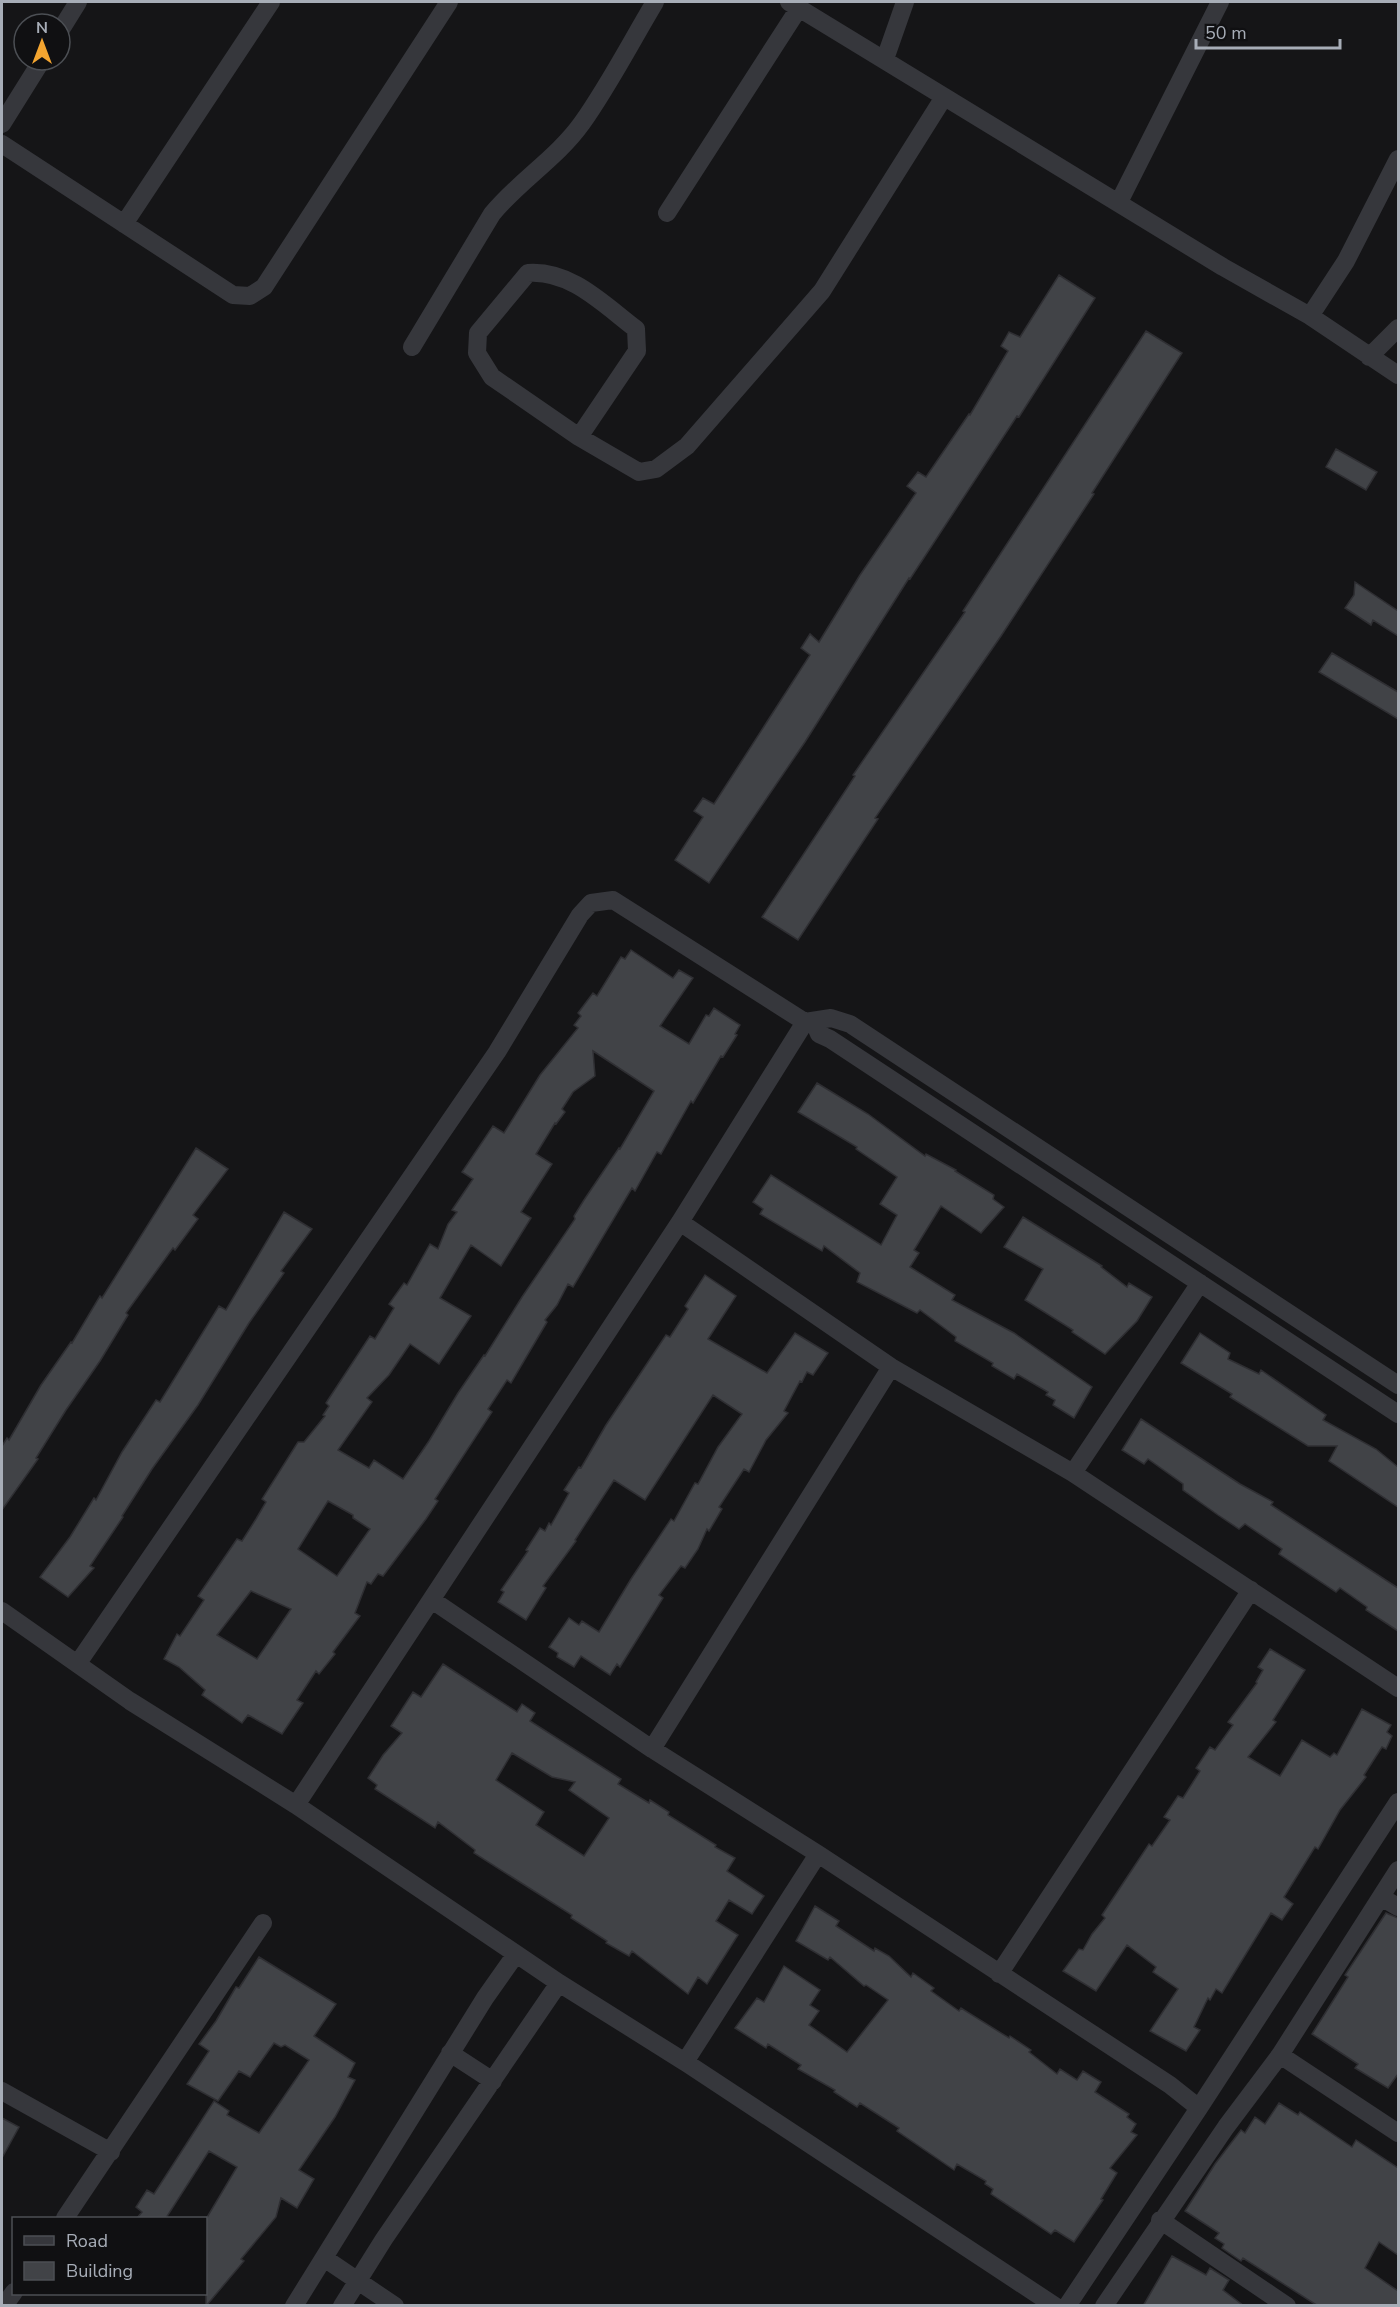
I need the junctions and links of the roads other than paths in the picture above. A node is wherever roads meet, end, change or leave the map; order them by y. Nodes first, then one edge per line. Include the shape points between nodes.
1 (271, 2) edge
2 (449, 2) edge
3 (655, 2) edge
4 (905, 2) edge
5 (1220, 2) edge
6 (794, 5) edge
7 (885, 59) junction
8 (34, 72) edge
9 (944, 97) junction
10 (2, 124) edge
11 (2, 144) edge
12 (1398, 159) edge
13 (1119, 202) junction
14 (667, 213) dead end
15 (124, 224) junction
16 (1310, 316) junction
17 (1398, 328) edge
18 (412, 347) dead end
19 (1370, 357) junction
20 (1398, 375) edge
21 (579, 437) junction
22 (810, 1022) junction
23 (680, 1222) junction
24 (1200, 1283) junction
25 (891, 1367) junction
26 (1398, 1385) edge
27 (1398, 1414) edge
28 (1073, 1473) junction
29 (1251, 1590) junction
30 (432, 1600) junction
31 (2, 1611) edge
32 (78, 1663) junction
33 (1398, 1688) edge
34 (651, 1749) junction
35 (1398, 1802) edge
36 (296, 1804) junction
37 (818, 1854) junction
38 (1398, 1870) edge
39 (1381, 1897) junction
40 (1398, 1907) edge
41 (263, 1923) dead end
42 (516, 1954) junction
43 (999, 1974) junction
44 (559, 1983) junction
45 (450, 2053) junction
46 (1280, 2055) junction
47 (685, 2062) junction
48 (493, 2081) junction
49 (2, 2091) edge
50 (1199, 2108) junction
51 (1398, 2133) edge
52 (111, 2152) junction
53 (65, 2217) edge
54 (1160, 2220) junction
55 (324, 2258) junction
56 (358, 2281) junction
57 (294, 2306) edge
58 (342, 2306) edge
59 (395, 2306) edge
60 (1055, 2306) edge
61 (1066, 2306) edge
62 (1104, 2306) edge
63 (1287, 2306) edge

1 - 15 street
2 - 15 street via 264,287 250,296 233,295
3 - 18 street via 581,124 492,214
4 - 7 street
5 - 13 street
6 - 7 street
6 - 14 street
7 - 9 street
8 - 10 street
9 - 13 street
9 - 21 street via 822,291 687,446 656,469 639,472
11 - 15 street
12 - 16 street via 1346,261
13 - 16 street
16 - 19 street
17 - 19 street
19 - 20 street
21 - 21 street via 492,377 477,353 478,333 528,273 544,272 575,283 636,329 637,351
22 - 23 street
22 - 24 street via 819,1034
22 - 26 street via 831,1018 850,1024
22 - 32 street via 613,900 591,903 497,1052
23 - 25 street
23 - 30 street
24 - 27 street
24 - 28 street
25 - 28 street
25 - 34 street
28 - 29 street
29 - 33 street
29 - 43 street
30 - 34 street
30 - 36 street
31 - 32 street
32 - 36 street via 129,1701
34 - 37 street
35 - 50 street
36 - 42 street
37 - 43 street
37 - 47 street
38 - 39 street
39 - 40 street
39 - 46 street
41 - 52 street
42 - 44 street
42 - 45 street
43 - 50 street
44 - 47 street
44 - 48 street
45 - 48 street
45 - 55 street
46 - 51 street
46 - 54 street
47 - 60 street
48 - 56 street
49 - 52 street
50 - 61 street
52 - 53 street
54 - 62 street
54 - 63 street
55 - 56 street
55 - 57 street
56 - 58 street
56 - 59 street

